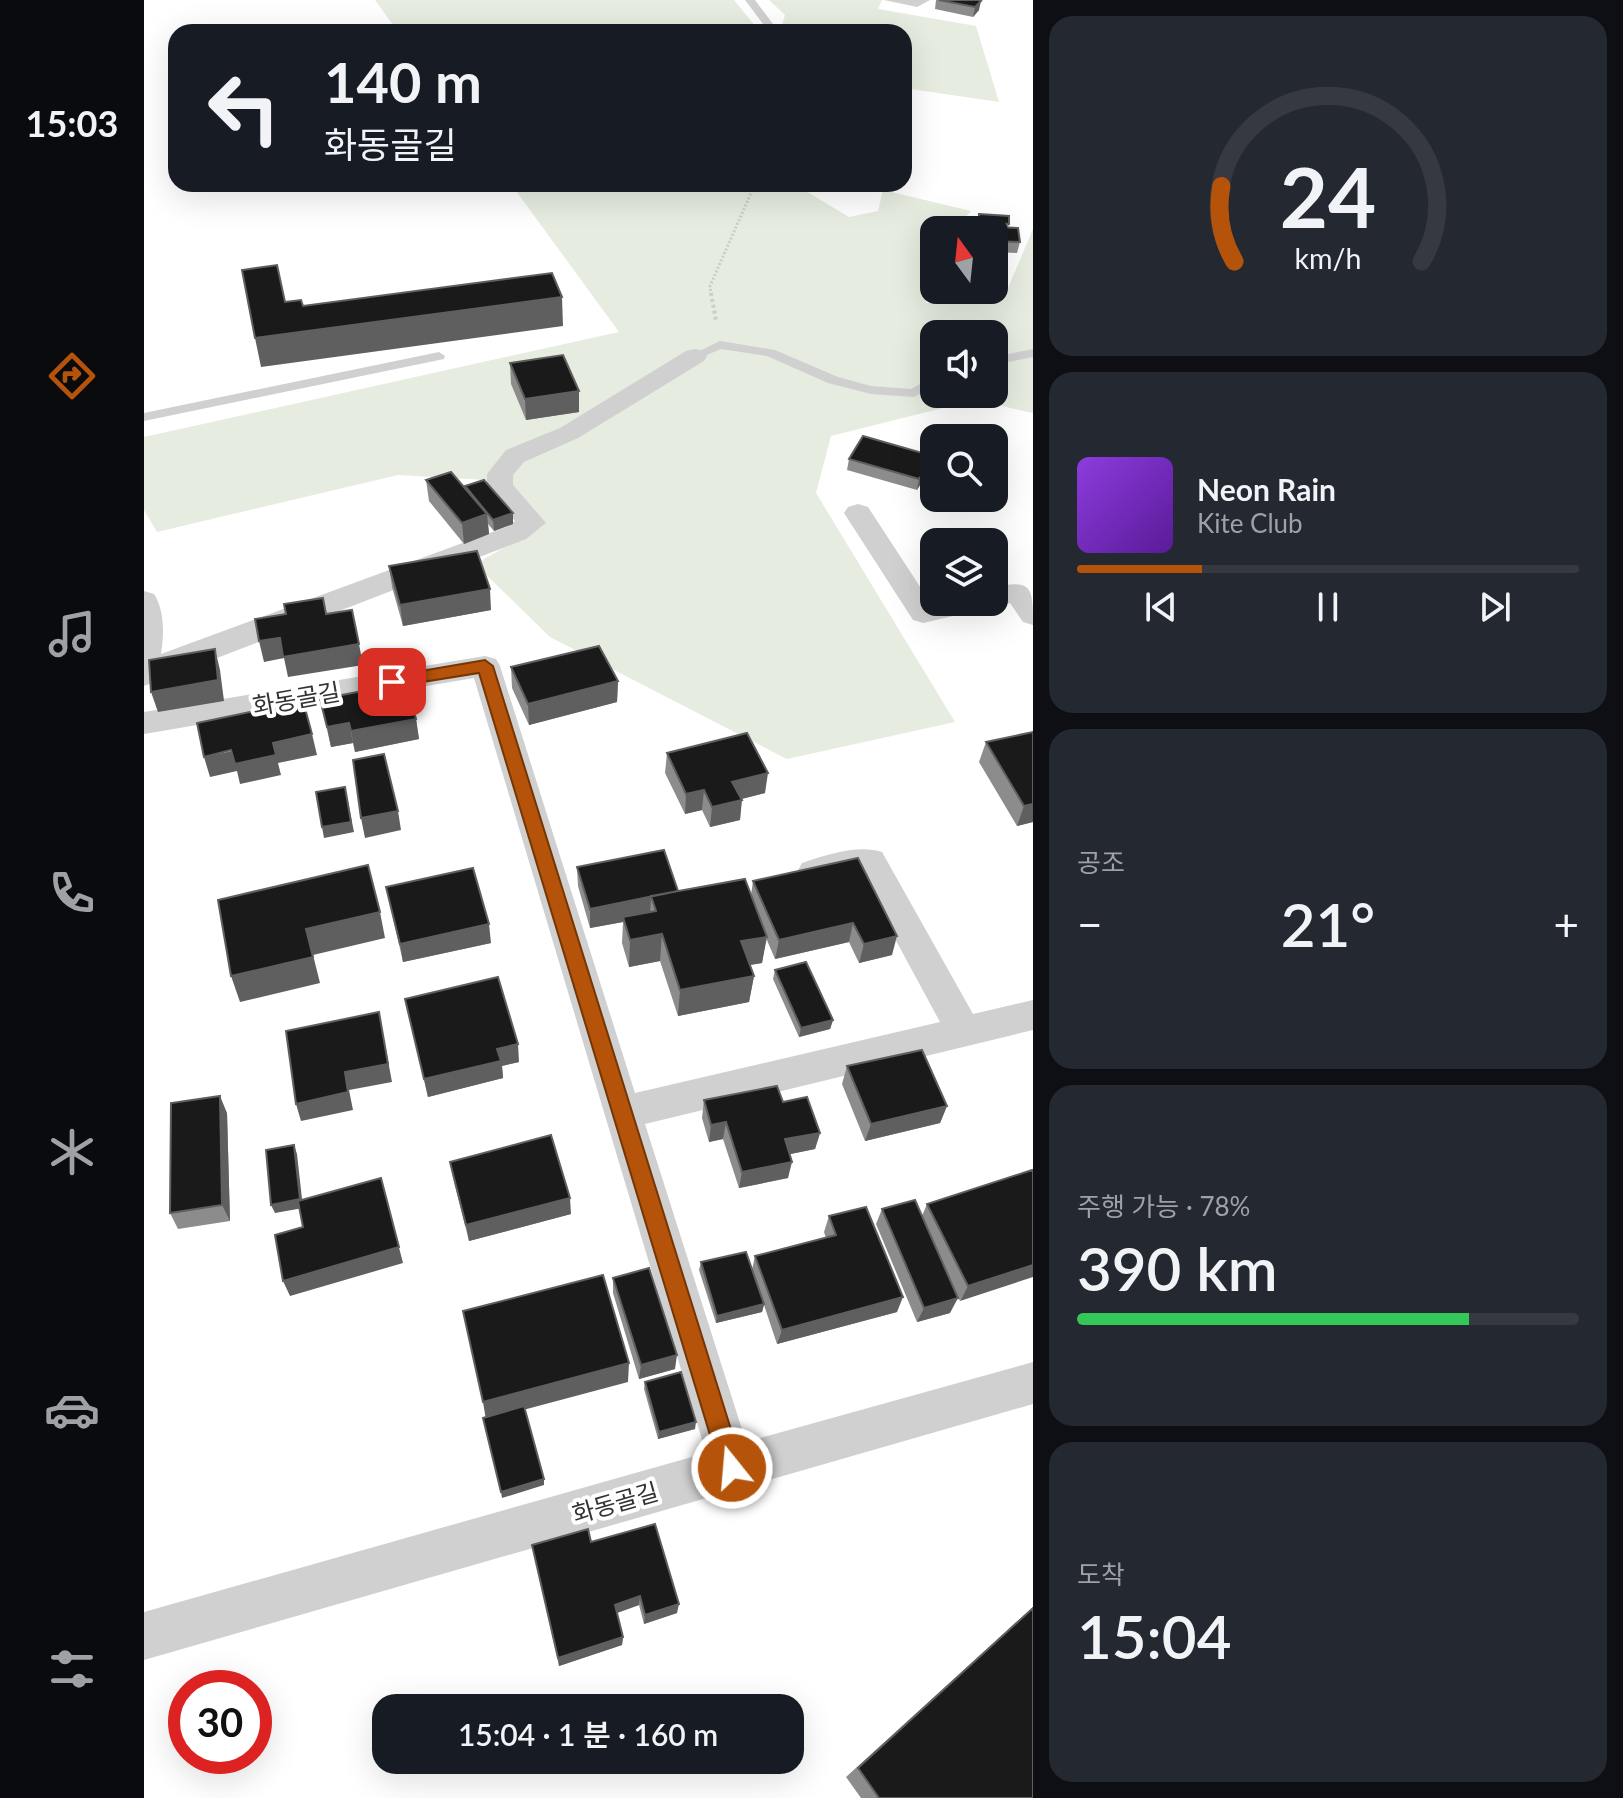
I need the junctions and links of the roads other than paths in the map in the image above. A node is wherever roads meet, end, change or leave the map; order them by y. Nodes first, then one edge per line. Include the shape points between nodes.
1 (750, 0) edge
2 (889, 0) edge
3 (925, 0) edge
4 (768, 24) edge
5 (1033, 353) edge
6 (439, 356) dead end
7 (695, 356) joint
8 (1008, 358) edge
9 (920, 389) edge
10 (144, 417) edge
11 (858, 513) dead end
12 (144, 601) edge
13 (920, 608) edge
14 (144, 674) edge
15 (144, 723) edge
16 (786, 877) edge
17 (1033, 1015) edge
18 (964, 1031) junction
19 (623, 1113) junction
20 (1033, 1383) edge
21 (732, 1468) junction
22 (144, 1636) edge

1 - 4 lane
2 - 3 lane
5 - 8 lane
6 - 10 lane
7 - 9 lane via 720,345 770,353 871,390
7 - 14 street via 569,433 515,456 500,474 500,487 532,523 516,533
11 - 13 street
12 - 14 street via 149,634
15 - 19 street, 화동골길 via 485,666
16 - 18 street via 870,861
17 - 18 street
18 - 19 street
19 - 21 street, 화동골길
20 - 21 street
21 - 22 street, 화동골길

